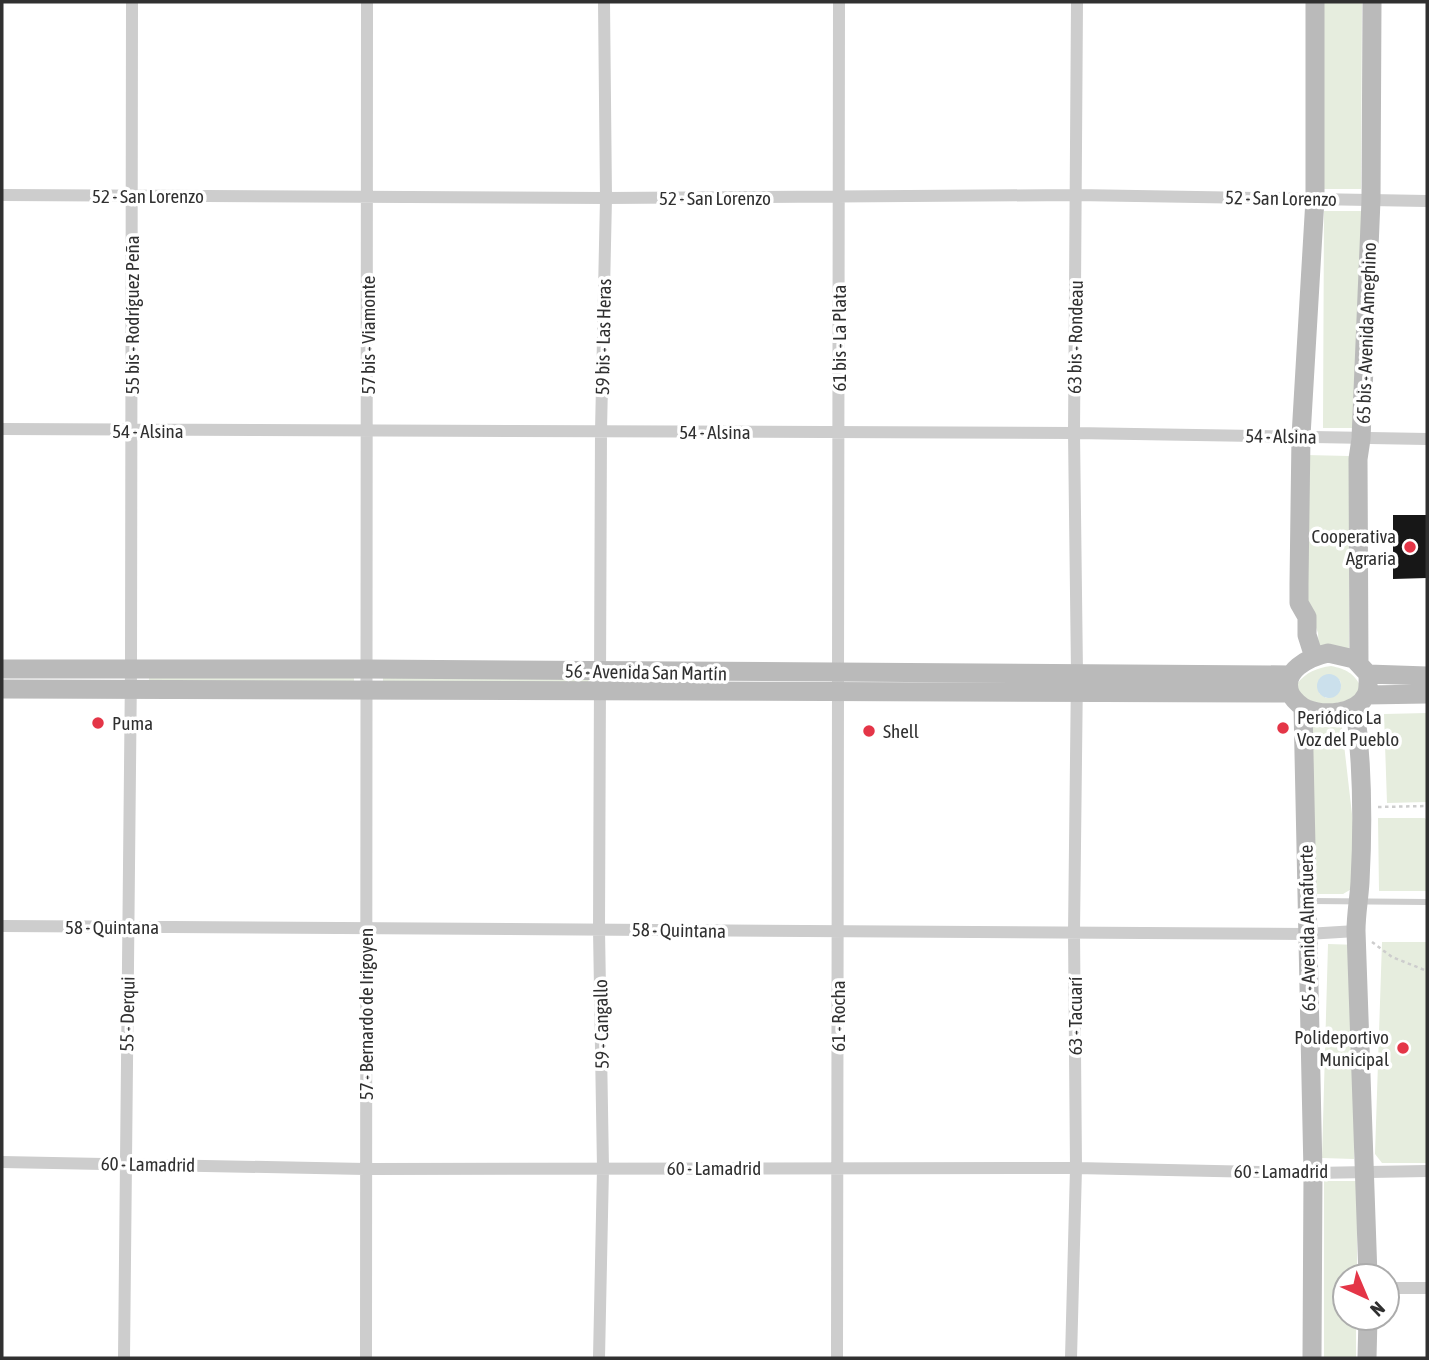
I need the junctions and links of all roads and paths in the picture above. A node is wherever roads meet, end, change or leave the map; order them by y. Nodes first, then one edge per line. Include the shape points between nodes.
1 (132, 2) edge
2 (367, 2) edge
3 (604, 2) edge
4 (839, 2) edge
5 (1077, 2) edge
6 (1315, 2) edge
7 (1372, 2) edge
8 (2, 195) edge
9 (132, 195) junction
10 (1076, 195) junction
11 (369, 197) junction
12 (839, 197) junction
13 (606, 198) junction
14 (1315, 199) junction
15 (1371, 200) junction
16 (1427, 201) edge
17 (2, 429) edge
18 (131, 431) junction
19 (601, 431) junction
20 (367, 432) junction
21 (838, 432) junction
22 (1074, 433) junction
23 (1301, 436) junction
24 (1361, 439) junction
25 (1427, 439) edge
26 (1314, 657) junction
27 (2, 669) edge
28 (368, 669) junction
29 (1364, 669) junction
30 (131, 670) junction
31 (1427, 676) edge
32 (602, 681) junction
33 (837, 683) junction
34 (1077, 683) junction
35 (2, 690) edge
36 (368, 690) junction
37 (129, 691) junction
38 (1295, 692) junction
39 (1427, 694) edge
40 (1361, 701) junction
41 (1427, 806) edge
42 (1360, 807) junction
43 (1306, 901) junction
44 (1427, 902) edge
45 (1356, 903) junction
46 (2, 926) edge
47 (128, 926) junction
48 (367, 929) junction
49 (599, 930) junction
50 (838, 932) junction
51 (1074, 932) junction
52 (1307, 934) junction
53 (1357, 936) junction
54 (1427, 971) edge
55 (2, 1162) edge
56 (125, 1163) junction
57 (603, 1168) junction
58 (838, 1168) junction
59 (1076, 1168) junction
60 (365, 1169) junction
61 (1365, 1170) junction
62 (1427, 1171) edge
63 (1313, 1172) junction
64 (1368, 1262) edge
65 (1401, 1288) edge
66 (1427, 1288) edge
67 (1368, 1332) edge
68 (124, 1358) edge
69 (366, 1358) edge
70 (599, 1358) edge
71 (837, 1358) edge
72 (1071, 1358) edge
73 (1312, 1358) edge
74 (1367, 1358) edge

1 - 9 street, 55 bis - Rodríguez Peña
2 - 11 street, 57 bis - Viamonte
3 - 13 street, 59 bis - Las Heras
4 - 12 street, 61 bis - La Plata
5 - 10 street, 63 bis - Rondeau
6 - 14 main road
7 - 15 main road, 65 bis - Avenida Ameghino
8 - 9 street, 52 - San Lorenzo
9 - 11 street, 52 - San Lorenzo
9 - 18 street, 55 bis - Rodríguez Peña
10 - 12 street, 52 - San Lorenzo
10 - 14 street, 52 - San Lorenzo
10 - 22 street, 63 bis - Rondeau
11 - 13 street, 52 - San Lorenzo
11 - 20 street, 57 bis - Viamonte
12 - 13 street, 52 - San Lorenzo
12 - 21 street, 61 bis - La Plata
13 - 19 street, 59 bis - Las Heras
14 - 15 street, 52 - San Lorenzo
14 - 23 main road
15 - 16 street, 52 - San Lorenzo
15 - 24 main road, 65 bis - Avenida Ameghino
17 - 18 street, 54 - Alsina
18 - 20 street, 54 - Alsina
18 - 30 street, 55 bis - Rodríguez Peña
19 - 20 street, 54 - Alsina
19 - 21 street, 54 - Alsina
19 - 32 street, 59 bis - Las Heras
20 - 28 street, 57 bis - Viamonte
21 - 22 street, 54 - Alsina
21 - 33 street, 61 bis - La Plata
22 - 23 street, 54 - Alsina
22 - 34 street, 63 bis - Rondeau
23 - 24 street, 54 - Alsina
23 - 26 main road via 1299,603 1307,617
24 - 25 street, 54 - Alsina
24 - 29 main road, 65 bis - Avenida Ameghino
26 - 29 main road via 1343,655
26 - 38 main road via 1301,664
27 - 30 main road, 56 - Avenida San Martín
28 - 30 main road, 56 - Avenida San Martín
28 - 32 main road, 56 - Avenida San Martín
28 - 36 street, 57 - Bernardo de Irigoyen
29 - 31 main road
29 - 40 main road
30 - 37 street, 55 - Derqui
32 - 33 main road, 56 - Avenida San Martín
32 - 36 main road, 56 - Avenida San Martín
32 - 49 street, 59 - Cangallo
33 - 34 main road, 56 - Avenida San Martín
33 - 50 street, 61 - Rocha
34 - 38 main road, 56 - Avenida San Martín
34 - 51 street, 63 - Tacuarí
35 - 37 main road, 56 - Avenida San Martín
36 - 37 main road, 56 - Avenida San Martín
36 - 48 street, 57 - Bernardo de Irigoyen
37 - 47 street, 55 - Derqui
38 - 40 main road via 1318,712 1343,712
38 - 43 main road, 65 - Avenida Almafuerte
39 - 40 main road
40 - 42 main road
41 - 42 path
42 - 45 main road
43 - 45 lane
43 - 52 main road, 65 - Avenida Almafuerte
44 - 45 lane
45 - 53 main road
46 - 47 street, 58 - Quintana
47 - 48 street, 58 - Quintana
47 - 56 street, 55 - Derqui
48 - 49 street, 58 - Quintana
48 - 60 street, 57 - Bernardo de Irigoyen
49 - 50 street, 58 - Quintana
49 - 57 street, 59 - Cangallo
50 - 51 street, 58 - Quintana
50 - 58 street, 61 - Rocha
51 - 52 street, 58 - Quintana
51 - 59 street, 63 - Tacuarí
52 - 53 street, 58 - Quintana
52 - 63 main road, 65 - Avenida Almafuerte
53 - 54 path
53 - 61 main road
55 - 56 street, 60 - Lamadrid
56 - 60 street, 60 - Lamadrid
56 - 68 street, 55 - Derqui
57 - 58 street, 60 - Lamadrid
57 - 60 street, 60 - Lamadrid
57 - 70 street, 59 - Cangallo
58 - 59 street, 60 - Lamadrid
58 - 71 street, 61 - Rocha
59 - 63 street, 60 - Lamadrid
59 - 72 street, 63 - Tacuarí
60 - 69 street, 57 - Bernardo de Irigoyen
61 - 62 street, 60 - Lamadrid
61 - 63 street, 60 - Lamadrid
61 - 64 main road
63 - 73 main road, 65 - Avenida Almafuerte
65 - 66 street
67 - 74 main road

